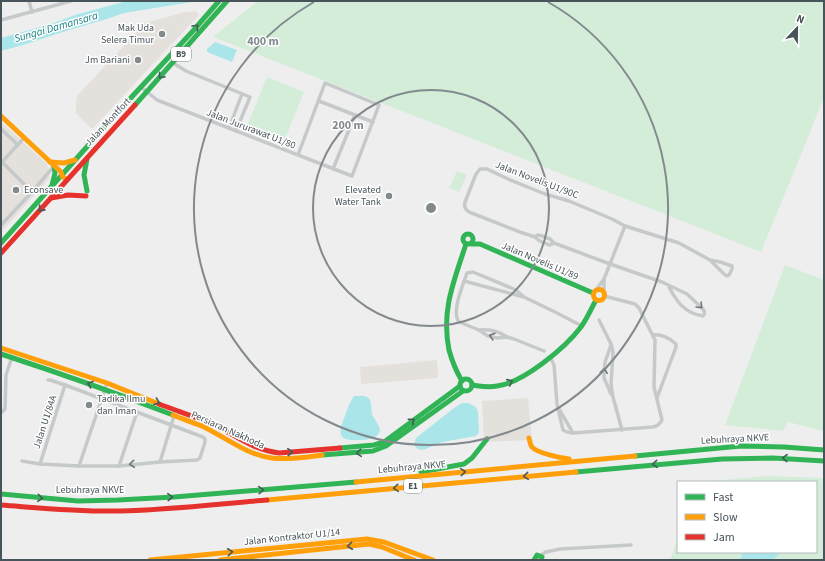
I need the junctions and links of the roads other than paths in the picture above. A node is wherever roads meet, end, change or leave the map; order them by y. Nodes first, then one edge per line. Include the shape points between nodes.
1 (29, 1) edge
2 (71, 1) edge
3 (219, 1) edge
4 (226, 1) edge
5 (62, 2) edge
6 (32, 12) junction
7 (1, 20) edge
8 (173, 63) junction
9 (141, 87) junction
10 (147, 92) junction
11 (242, 94) junction
12 (319, 101) junction
13 (355, 115) junction
14 (1, 116) edge
15 (373, 122) junction
16 (229, 128) junction
17 (1, 129) edge
18 (236, 131) junction
19 (24, 138) junction
20 (18, 145) junction
21 (298, 155) junction
22 (88, 157) junction
23 (75, 160) junction
24 (1, 162) edge
25 (52, 164) junction
26 (334, 169) junction
27 (62, 173) junction
28 (68, 178) junction
29 (51, 188) junction
30 (32, 192) junction
31 (50, 199) junction
32 (1, 225) edge
33 (625, 226) junction
34 (1, 243) edge
35 (1, 253) edge
36 (710, 260) junction
37 (610, 264) junction
38 (604, 279) junction
39 (464, 281) junction
40 (668, 285) junction
41 (506, 286) junction
42 (504, 292) junction
43 (595, 292) junction
44 (604, 294) junction
45 (524, 297) junction
46 (596, 300) junction
47 (599, 320) dead end
48 (582, 326) junction
49 (479, 330) junction
50 (653, 335) junction
51 (507, 338) junction
52 (611, 344) junction
53 (1, 348) edge
54 (544, 351) dead end
55 (1, 354) edge
56 (12, 355) junction
57 (550, 357) junction
58 (1, 374) edge
59 (6, 375) junction
60 (663, 378) junction
61 (48, 380) dead end
62 (462, 380) junction
63 (654, 382) junction
64 (107, 383) junction
65 (65, 385) junction
66 (472, 385) junction
67 (105, 389) junction
68 (461, 389) junction
69 (613, 397) junction
70 (657, 398) junction
71 (102, 399) junction
72 (557, 404) junction
73 (137, 412) junction
74 (1, 413) edge
75 (174, 416) junction
76 (171, 425) junction
77 (622, 430) junction
78 (573, 433) junction
79 (529, 438) dead end
80 (487, 439) dead end
81 (824, 450) edge
82 (605, 458) junction
83 (22, 461) dead end
84 (824, 461) edge
85 (160, 462) junction
86 (40, 464) junction
87 (79, 466) junction
88 (119, 466) junction
89 (340, 483) junction
90 (1, 494) edge
91 (1, 505) edge
92 (631, 545) dead end
93 (408, 550) junction
94 (405, 558) edge
95 (540, 558) edge
96 (150, 560) edge
97 (220, 560) edge
98 (414, 560) edge
99 (433, 560) edge
100 (534, 560) edge

1 - 6 street
2 - 5 street
9 -> 3 main road, Jalan Montfort / B9
4 - 8 main road, Jalan Montfort / B9
5 - 6 street
6 - 7 street
8 -> 10 main road, Jalan Montfort / B9
8 - 11 street
9 - 10 street, Jalan Jururawat U1/80
9 - 23 main road, Jalan Montfort / B9
10 - 16 street, Jalan Jururawat U1/80 via 157,100
10 - 22 main road, Jalan Montfort / B9
11 - 16 street
11 - 18 street via 250,97
12 - 13 street
12 - 15 street via 325,84 379,104
12 - 21 street
13 - 15 street
13 - 26 street
14 - 19 main road
15 - 26 street, Jalan Jururawat U1/80 via 352,176
16 - 18 street, Jalan Jururawat U1/80
17 - 20 street
18 - 21 street, Jalan Jururawat U1/80
19 - 20 street
19 - 25 main road
20 - 24 street
21 - 26 street, Jalan Jururawat U1/80
22 - 28 main road, Jalan Montfort / B9
22 - 31 main road via 84,177 86,193 67,194
23 - 25 main road
23 - 27 main road, Jalan Montfort / B9
24 - 30 street
25 - 27 main road
25 - 29 main road via 55,173
25 - 30 street
27 - 28 main road
27 - 29 main road, Jalan Montfort / B9
28 - 31 main road, Jalan Montfort / B9
29 - 34 main road, Jalan Montfort / B9
30 - 32 street
31 -> 35 main road, Jalan Montfort / B9
33 - 36 street, Jalan Novelis U1/90C via 679,244
33 - 37 street
33 - 37 street, Jalan Novelis U1/90C via 570,201 545,194 487,169 480,169 476,174 464,207 469,212 535,237 542,236
36 - 36 street via 732,266 729,276 724,274
37 - 38 street
37 - 40 street
38 - 43 street
38 - 44 street
39 - 41 street via 467,273 473,272
39 - 42 street
39 - 49 street via 456,319
40 -> 40 street via 687,294 703,309 703,316 683,308
41 - 42 street
41 - 45 street
42 - 45 street
43 - 44 main road via 602,290
43 - 46 main road via 593,296
43 - 62 main road, Jalan Novelis U1/89 via 470,242 453,284 446,324 452,361
44 - 46 main road via 601,300
44 - 50 street via 636,304
45 - 48 street
46 - 48 main road
47 - 52 street
48 - 57 main road
51 -> 49 street via 488,336
49 - 51 street via 487,329 501,333
50 - 60 street via 659,334 676,344
50 - 63 street
51 - 54 street
52 - 69 street via 614,352 611,384
69 -> 52 street via 604,378
53 - 56 main road, Persiaran Nakhoda
55 - 56 main road, Persiaran Nakhoda
56 - 59 street
56 - 64 main road, Persiaran Nakhoda
67 -> 56 main road, Persiaran Nakhoda
66 -> 57 main road via 500,386 511,382
57 - 72 street via 554,365
58 - 59 street
59 - 74 street via 5,409
60 - 63 street via 662,381
60 - 70 street
61 - 65 street
62 - 66 main road via 469,380
62 - 68 main road
63 - 70 street
64 - 67 street
64 -> 68 main road, Persiaran Nakhoda via 214,425 254,447 279,453 384,442
65 - 71 street
65 - 86 street, Jalan U1/84A
66 - 68 main road via 466,392
67 - 71 street
67 - 75 main road, Persiaran Nakhoda
68 -> 75 main road, Persiaran Nakhoda via 386,446 364,452 273,458 253,453 201,426
69 - 77 street
70 - 77 street via 662,420 657,427
71 - 73 street
71 - 87 street
72 - 78 street
72 - 78 street via 563,430
73 - 76 street
73 - 88 street
75 - 76 street
76 - 85 street
76 - 85 street via 202,437 205,442 199,460
77 - 78 street
79 - 82 main road via 533,447 562,458
80 - 89 main road via 464,464
81 - 82 main road, Lebuhraya NKVE / E1 via 741,446
89 -> 82 main road, Lebuhraya NKVE / E1
83 - 86 street
84 -> 91 main road, Lebuhraya NKVE / E1 via 722,459 143,510 74,511
85 -> 88 street
86 - 87 street
87 - 88 street
90 -> 89 main road, Lebuhraya NKVE / E1 via 91,501
92 - 95 street via 560,549 546,552
93 - 94 street
96 -> 93 main road, Jalan Kontraktor U1/14 via 367,539
93 - 99 main road, Jalan Kontraktor U1/14
94 -> 97 main road, Jalan Kontraktor U1/14 via 369,544
94 - 98 main road, Jalan Kontraktor U1/14
95 - 100 main road via 536,555

